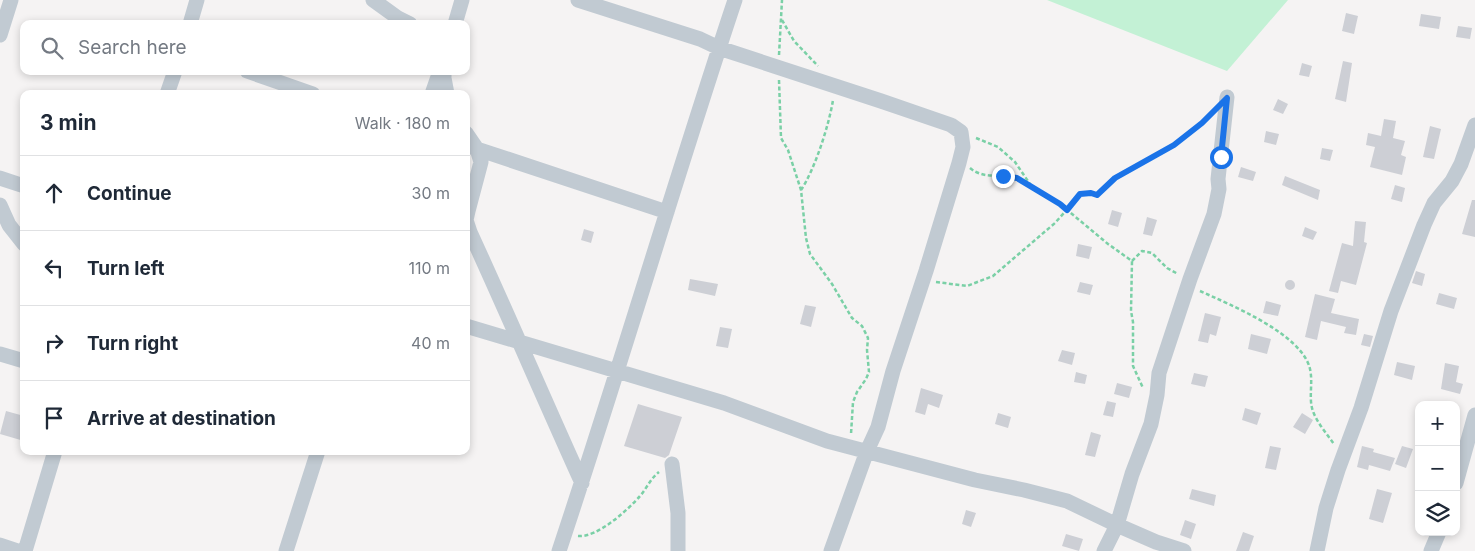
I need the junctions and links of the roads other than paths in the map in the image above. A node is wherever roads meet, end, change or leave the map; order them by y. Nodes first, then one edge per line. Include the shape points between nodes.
1 (11, 0) edge
2 (197, 0) edge
3 (372, 0) edge
4 (462, 0) edge
5 (578, 0) edge
6 (735, 0) edge
7 (191, 20) edge
8 (402, 20) edge
9 (456, 20) edge
10 (0, 35) edge
11 (719, 48) junction
12 (173, 75) edge
13 (258, 75) edge
14 (439, 75) edge
15 (444, 75) edge
16 (168, 90) edge
17 (302, 90) edge
18 (433, 90) edge
19 (446, 90) edge
20 (1227, 98) road end
21 (1475, 125) edge
22 (472, 147) edge
23 (0, 178) edge
24 (20, 185) edge
25 (470, 205) edge
26 (0, 206) edge
27 (666, 212) junction
28 (470, 232) edge
29 (20, 239) edge
30 (470, 327) edge
31 (521, 343) junction
32 (0, 354) edge
33 (20, 360) edge
34 (617, 372) junction
35 (1475, 416) edge
36 (860, 449) junction
37 (54, 455) edge
38 (317, 455) edge
39 (672, 464) road end
40 (1460, 469) edge
41 (582, 483) junction
42 (1117, 526) junction
43 (1437, 536) edge
44 (0, 545) edge
45 (18, 551) edge
46 (25, 551) edge
47 (286, 551) edge
48 (558, 551) edge
49 (678, 551) edge
50 (831, 551) edge
51 (1104, 551) edge
52 (1184, 551) edge
53 (1317, 551) edge
54 (1431, 551) edge

1 - 10 street
2 - 7 street
3 - 8 street
4 - 9 street
5 - 11 street
6 - 11 street
11 - 27 street
11 - 36 street via 951,125 962,132 960,160 878,427
12 - 16 street
13 - 17 street
14 - 18 street
15 - 19 street
20 - 42 street via 1214,214 1159,373 1151,424
21 - 53 street via 1461,164 1434,203 1424,225 1392,311 1326,508
22 - 25 street via 481,162
22 - 27 street
23 - 24 street
26 - 29 street via 9,226
27 - 34 street
28 - 31 street
30 - 31 street
31 - 34 street
31 - 41 street
32 - 33 street
34 - 36 street via 724,403 827,441
34 - 41 street
35 - 40 street
36 - 42 street via 1067,501
36 - 50 street
37 - 46 street
38 - 47 street
39 - 49 street via 678,512
41 - 48 street
42 - 51 street
42 - 52 street
43 - 54 street
44 - 45 street

